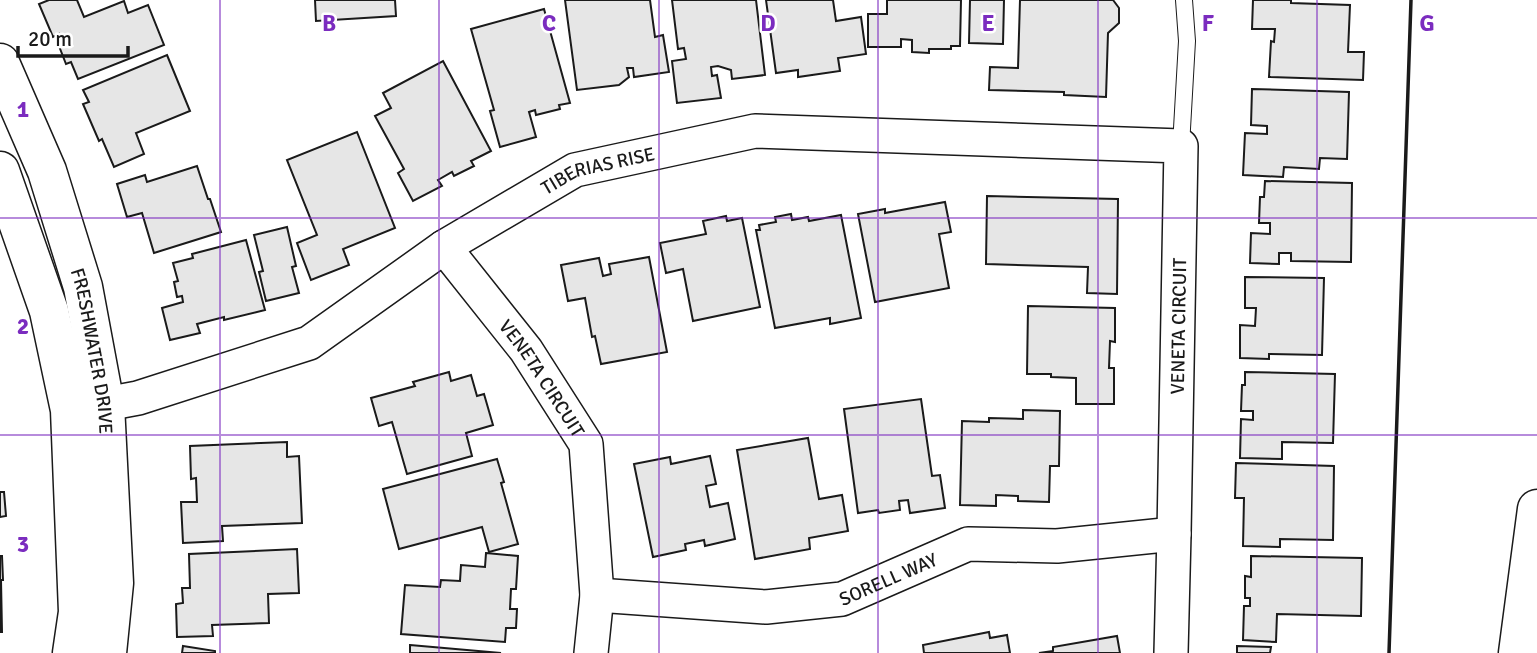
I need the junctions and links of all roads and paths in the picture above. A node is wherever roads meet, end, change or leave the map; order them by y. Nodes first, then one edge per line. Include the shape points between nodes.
1 (1184, 0) edge
2 (0, 63) edge
3 (1181, 146) junction
4 (47, 171) junction
5 (2, 180) edge
6 (444, 247) junction
7 (88, 408) junction
8 (1537, 509) edge
9 (1174, 534) junction
10 (597, 595) junction
11 (72, 653) edge
12 (107, 653) edge
13 (591, 653) edge
14 (1171, 653) edge
15 (1518, 653) edge

1 - 3 lane, VENETA CIRCUIT via 1187,41
2 - 4 main road, FRESHWATER DRIVE
3 - 6 street, TIBERIAS RISE via 755,131 575,170
3 - 9 street, VENETA CIRCUIT
4 - 5 street
4 - 7 main road, FRESHWATER DRIVE via 83,287
5 - 7 main road, FRESHWATER DRIVE
6 - 7 street, TIBERIAS RISE via 309,343 138,398
6 - 10 street, VENETA CIRCUIT via 526,350 586,444
7 - 11 main road, FRESHWATER DRIVE
7 - 12 main road, FRESHWATER DRIVE via 114,583
8 - 15 main road
9 - 10 street, SORELL WAY via 1057,546 968,544 842,599 766,607
9 - 14 street, VENETA CIRCUIT
10 - 13 street, VENETA CIRCUIT

